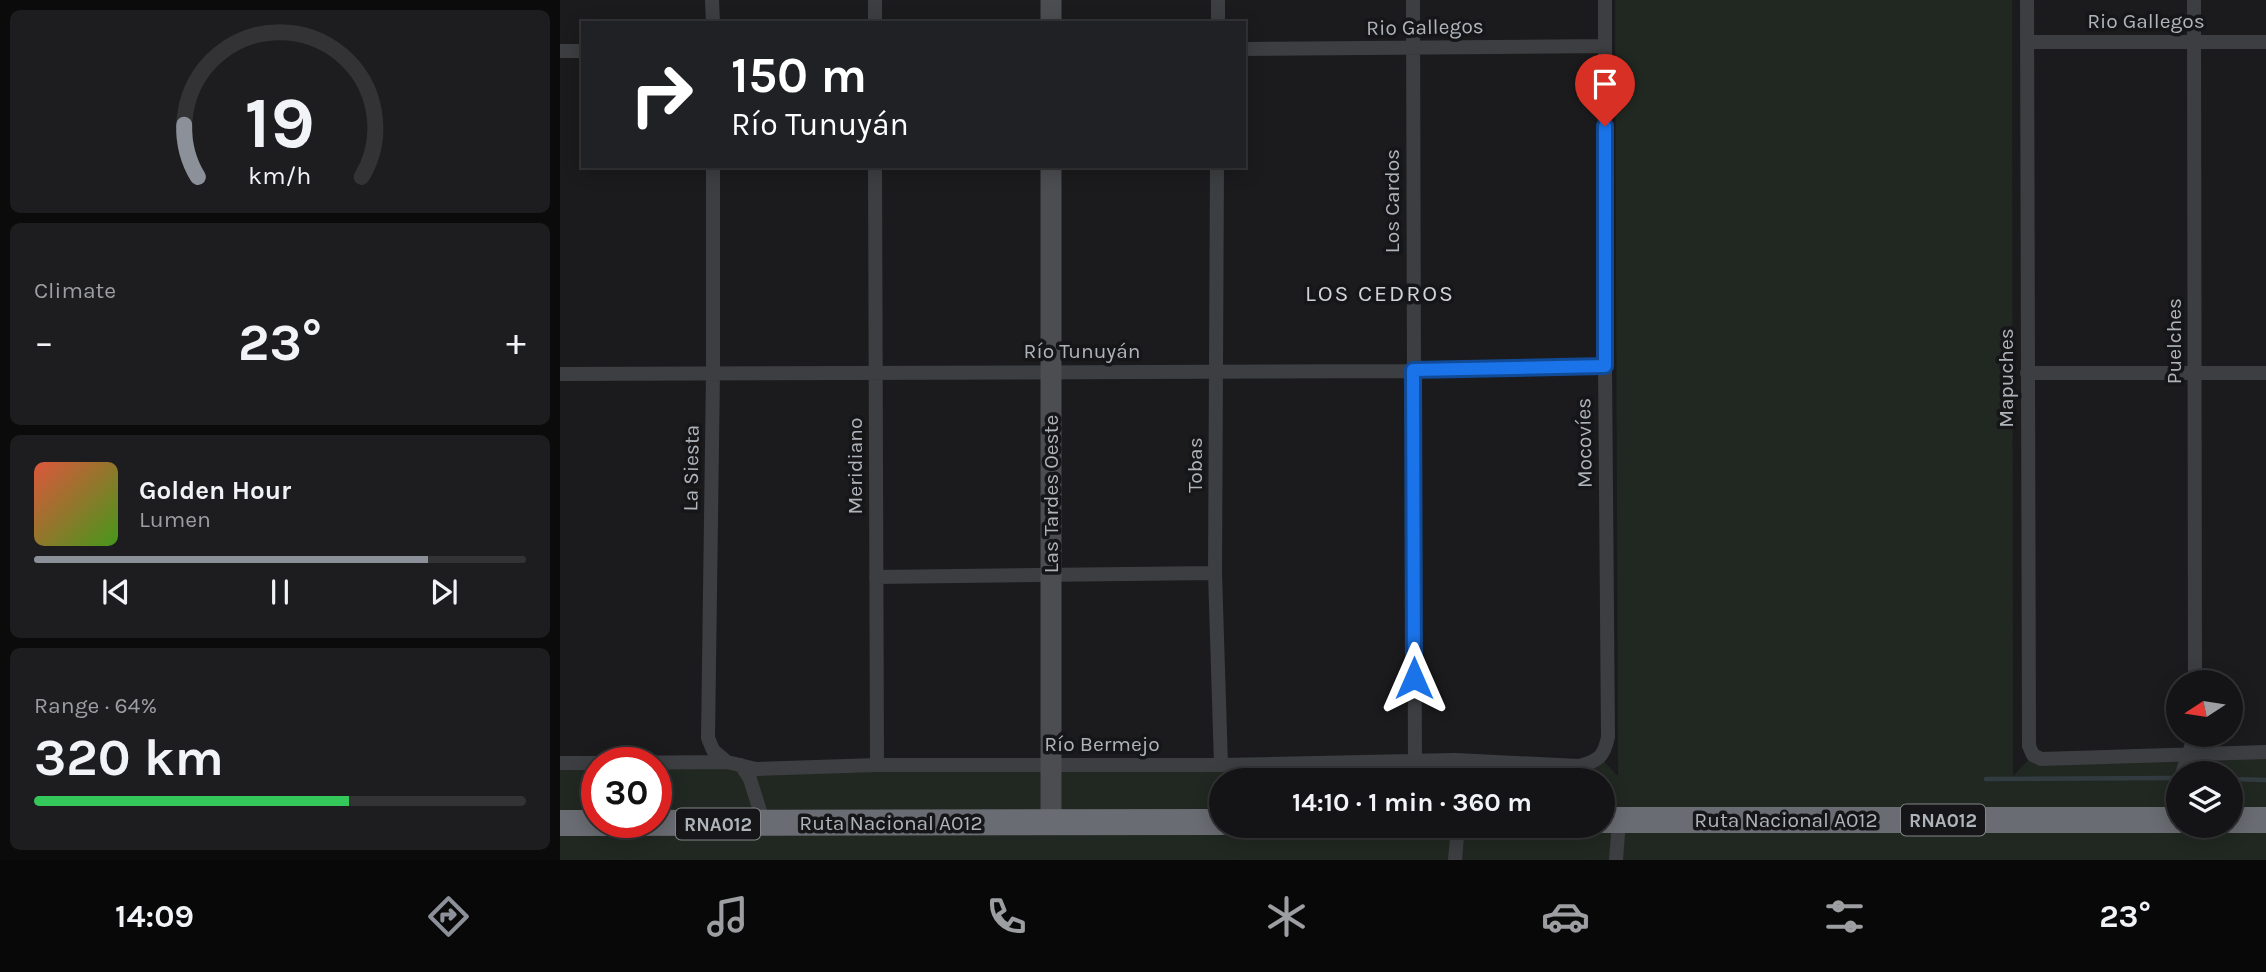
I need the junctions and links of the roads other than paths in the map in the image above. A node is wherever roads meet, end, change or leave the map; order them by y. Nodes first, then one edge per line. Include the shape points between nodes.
1 (712, 0) edge
2 (875, 0) edge
3 (1051, 0) edge
4 (1218, 0) edge
5 (1413, 0) edge
6 (1605, 0) edge
7 (2027, 0) edge
8 (2194, 0) edge
9 (713, 21) edge
10 (875, 21) edge
11 (1051, 21) edge
12 (1218, 21) edge
13 (2027, 42) junction
14 (2194, 42) junction
15 (2266, 42) edge
16 (1605, 46) junction
17 (1246, 49) edge
18 (1413, 49) junction
19 (560, 51) edge
20 (581, 51) edge
21 (713, 168) edge
22 (876, 168) edge
23 (1051, 168) edge
24 (1217, 168) edge
25 (1605, 366) junction
26 (1413, 370) junction
27 (1216, 371) junction
28 (1051, 372) junction
29 (713, 373) junction
30 (876, 373) junction
31 (2027, 373) junction
32 (2266, 373) edge
33 (560, 374) edge
34 (2195, 374) junction
35 (1215, 573) junction
36 (1051, 575) junction
37 (876, 577) junction
38 (2195, 670) edge
39 (2191, 747) edge
40 (2266, 752) edge
41 (2189, 754) junction
42 (1600, 757) joint
43 (1415, 761) junction
44 (2187, 761) edge
45 (560, 763) edge
46 (581, 763) edge
47 (672, 764) edge
48 (734, 764) junction
49 (877, 765) junction
50 (1050, 765) junction
51 (1221, 765) junction
52 (1415, 768) edge
53 (1615, 820) edge
54 (2166, 820) edge
55 (2243, 820) edge
56 (2266, 820) edge
57 (1209, 821) edge
58 (560, 823) edge
59 (1051, 823) junction
60 (764, 824) junction
61 (1457, 838) edge
62 (1613, 838) edge
63 (1455, 860) edge
64 (1616, 860) edge

1 - 9 street
2 - 10 street
3 - 11 street
4 - 12 street
5 - 18 street, Los Cardos
6 - 16 street, Mocovíes
7 - 13 street, Mapuches
8 - 14 street, Puelches
13 - 14 street, Rio Gallegos
13 - 31 street, Mapuches
14 - 15 street, Rio Gallegos
14 - 34 street, Puelches
16 - 18 street, Rio Gallegos
16 - 25 street, Mocovíes
17 - 18 street, Rio Gallegos
18 - 26 street, Los Cardos
19 - 20 street
21 - 29 street, La Siesta
22 - 30 street, Meridiano
23 - 28 street, Las Tardes Oeste
24 - 27 street, Tobas
25 - 26 street, Río Tunuyán
25 - 42 street, Mocovíes via 1608,737
26 - 27 street, Río Tunuyán
26 - 43 street, Los Cardos
27 - 28 street, Río Tunuyán
27 - 35 street, Tobas
28 - 30 street, Río Tunuyán
28 - 36 street, Las Tardes Oeste
29 - 30 street, Río Tunuyán
29 - 33 street, Río Tunuyán
29 - 48 street, La Siesta via 708,738 713,750
30 - 37 street, Meridiano
31 - 34 street
31 - 41 street, Mapuches via 2029,746 2041,760
32 - 34 street
34 - 38 street, Puelches
35 - 36 street
35 - 51 street, Tobas
36 - 37 street
36 - 50 street, Las Tardes Oeste
37 - 49 street, Meridiano
39 - 41 street
40 - 41 street
41 - 44 street
42 - 43 street, Río Bermejo via 1579,766
43 - 51 street, Río Bermejo
43 - 52 street, Los Cardos
45 - 46 street
47 - 48 street, Río Bermejo
48 - 49 street, Río Bermejo via 756,769
48 - 60 street, La Siesta via 750,779
49 - 50 street, Río Bermejo
50 - 51 street, Río Bermejo
50 - 59 street, Las Tardes Oeste
53 - 54 highway, Ruta Nacional A012 / RNA012
55 - 56 highway
57 - 59 highway, Ruta Nacional A012 / RNA012
58 - 60 highway, Ruta Nacional A012 / RNA012
59 - 60 highway, Ruta Nacional A012 / RNA012
61 - 63 street
62 - 64 street

